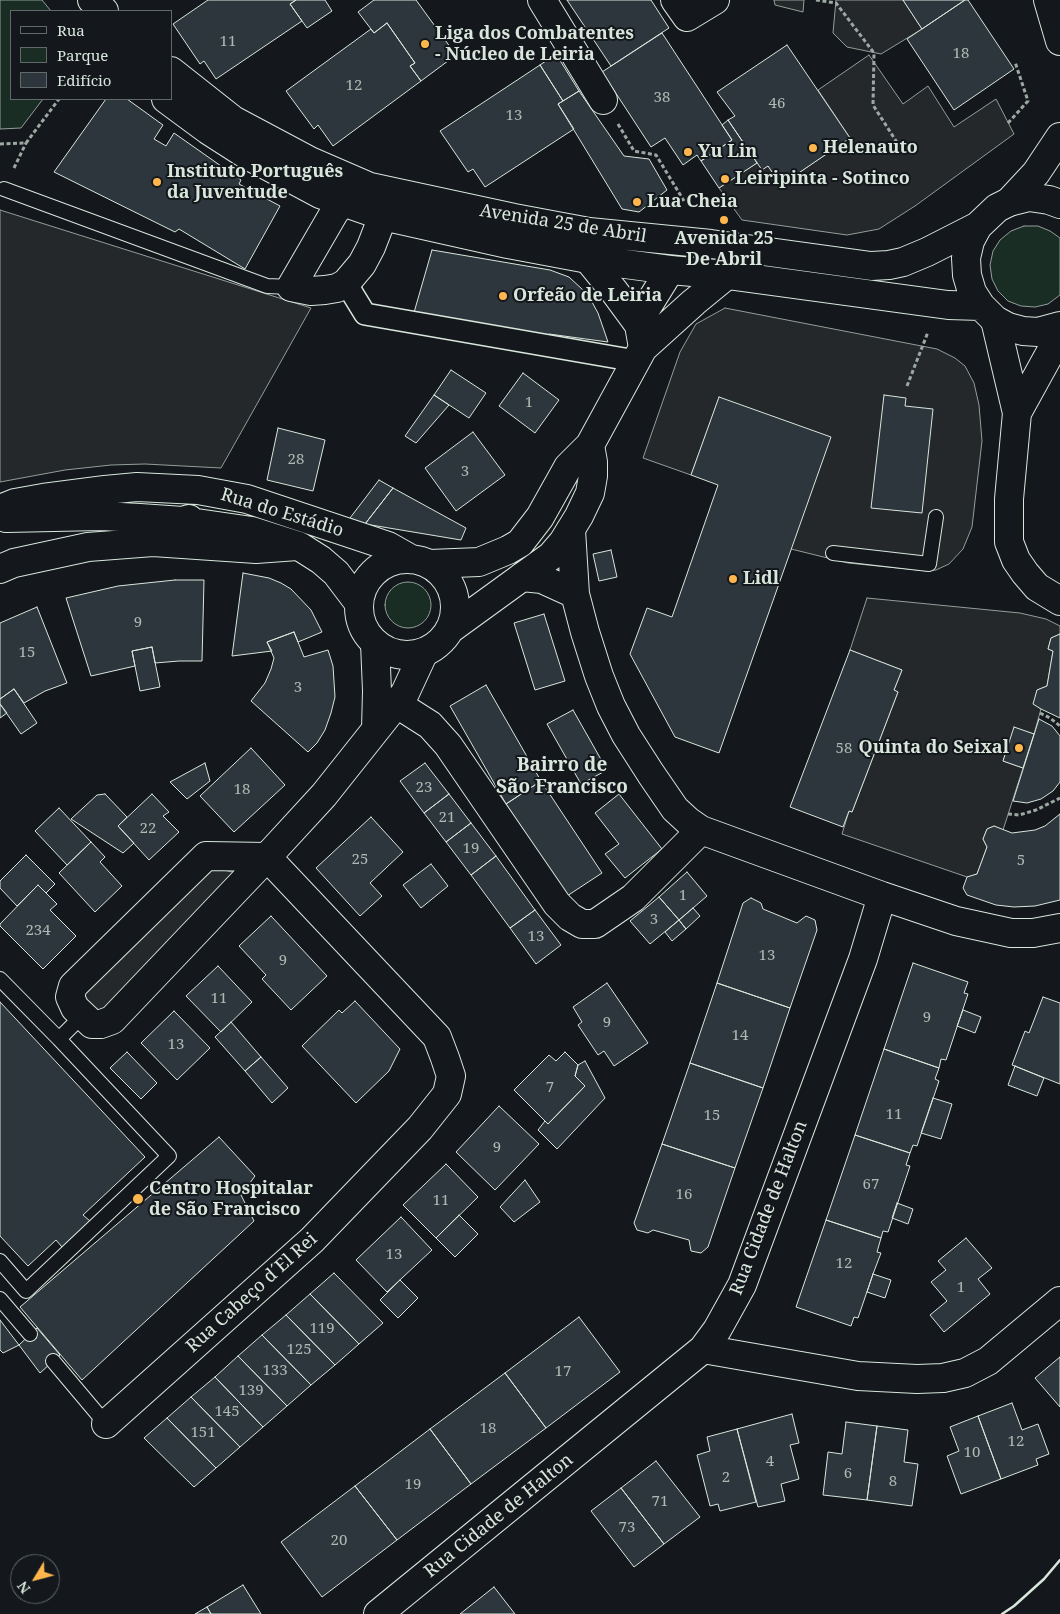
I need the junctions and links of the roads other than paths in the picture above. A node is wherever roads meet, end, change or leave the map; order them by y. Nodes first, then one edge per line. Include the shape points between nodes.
1 (92, 0) edge
2 (542, 0) edge
3 (675, 0) edge
4 (715, 0) edge
5 (1048, 0) edge
6 (103, 10) edge
7 (1060, 41) edge
8 (172, 72) edge
9 (167, 100) edge
10 (603, 100) road end
11 (1060, 137) edge
12 (370, 187) junction
13 (4, 189) dead end
14 (342, 202) junction
15 (1009, 202) junction
16 (1060, 204) edge
17 (383, 216) junction
18 (978, 226) junction
19 (711, 244) junction
20 (588, 259) junction
21 (670, 270) junction
22 (727, 275) junction
23 (346, 283) junction
24 (291, 287) junction
25 (988, 313) junction
26 (1060, 326) edge
27 (1060, 335) edge
28 (639, 345) junction
29 (1017, 413) junction
30 (590, 445) junction
31 (247, 499) junction
32 (0, 509) edge
33 (936, 517) dead end
34 (0, 518) edge
35 (183, 520) junction
36 (571, 530) junction
37 (153, 542) junction
38 (299, 546) junction
39 (833, 553) dead end
40 (420, 561) junction
41 (0, 568) edge
42 (522, 578) junction
43 (575, 594) junction
44 (1060, 601) edge
45 (358, 602) junction
46 (449, 630) junction
47 (375, 643) junction
48 (424, 652) junction
49 (397, 704) junction
50 (376, 729) junction
51 (701, 830) junction
52 (267, 857) junction
53 (882, 896) junction
54 (1060, 928) edge
55 (0, 979) edge
56 (83, 1015) junction
57 (59, 1039) junction
58 (0, 1261) edge
59 (0, 1298) edge
60 (1060, 1301) edge
61 (30, 1334) dead end
62 (703, 1349) junction
63 (53, 1361) dead end
64 (106, 1424) joint
65 (378, 1614) edge

1 - 6 street
2 - 10 street
3 - 4 street via 687,18
5 - 7 street
8 - 12 street, Avenida 25 de Abril via 233,120 310,161
9 - 14 street, Avenida 25 de Abril via 247,155 320,194
11 - 15 street via 1036,173
12 - 14 street
12 - 19 street, Avenida 25 de Abril via 588,232
13 - 24 lane via 267,286
14 - 17 street, Avenida 25 de Abril
14 - 24 street
15 - 16 street via 1029,197
15 - 18 street via 997,208
17 - 20 street, Avenida 25 de Abril
17 - 23 street via 362,264
18 - 19 street, Avenida 25 de Abril via 928,252 889,265 870,266
18 - 25 street via 966,258 967,275 972,292
19 - 21 street
20 - 21 street, Avenida 25 de Abril
20 - 28 street
21 - 22 street, Avenida 25 de Abril
21 - 28 street via 644,312
22 - 25 street, Avenida 25 de Abril
22 - 28 street
23 - 24 street via 325,290
23 - 28 street via 365,314
25 - 26 street via 1008,327 1023,331 1038,332
25 - 29 street
27 - 29 street
28 - 30 street
29 - 44 street via 1009,499 1010,542 1025,573 1038,587
30 - 36 street via 593,476 590,493
30 - 40 street via 568,468 540,517 520,542 479,562
31 - 32 street, Rua do Estádio via 198,490 137,487 74,493 15,503
31 - 35 street
31 - 40 street, Rua do Estádio via 388,546
33 - 39 lane via 929,564
34 - 35 street, Rua do Estádio via 101,516
35 - 37 street
35 - 38 street, Rua do Estádio via 252,530
36 - 42 street via 551,556
36 - 43 street
37 - 38 street via 256,549
37 - 41 street via 88,547
38 - 45 street, Rua do Estádio via 336,573
40 - 45 street via 396,560 382,565 370,574
40 - 46 street via 442,573 450,586 454,616
42 - 43 street via 542,579
42 - 46 street
43 - 51 street via 599,676 626,735 675,809
45 - 47 street via 361,624
46 - 48 street via 443,640
47 - 48 street via 398,654
47 - 50 street
48 - 49 street via 406,693
49 - 50 street
49 - 51 street via 430,725 448,745 557,904 582,924 595,924 633,898
50 - 52 street via 324,795
51 - 53 street
52 - 56 street via 112,1020 92,1024
52 - 56 street via 206,856 73,986 70,997
52 - 64 street, Rua Cabeço d´El Rei via 436,1037 451,1076 447,1094 420,1128 312,1240
53 - 54 street via 956,920 1011,933 1033,934
53 - 62 street, Rua Cidade de Halton via 863,958 742,1285
55 - 57 lane
56 - 57 lane
57 - 58 lane via 169,1156 26,1291
59 - 61 lane
60 - 62 street via 988,1362 965,1373 943,1378 858,1376
62 - 65 street, Rua Cidade de Halton
63 - 64 lane

